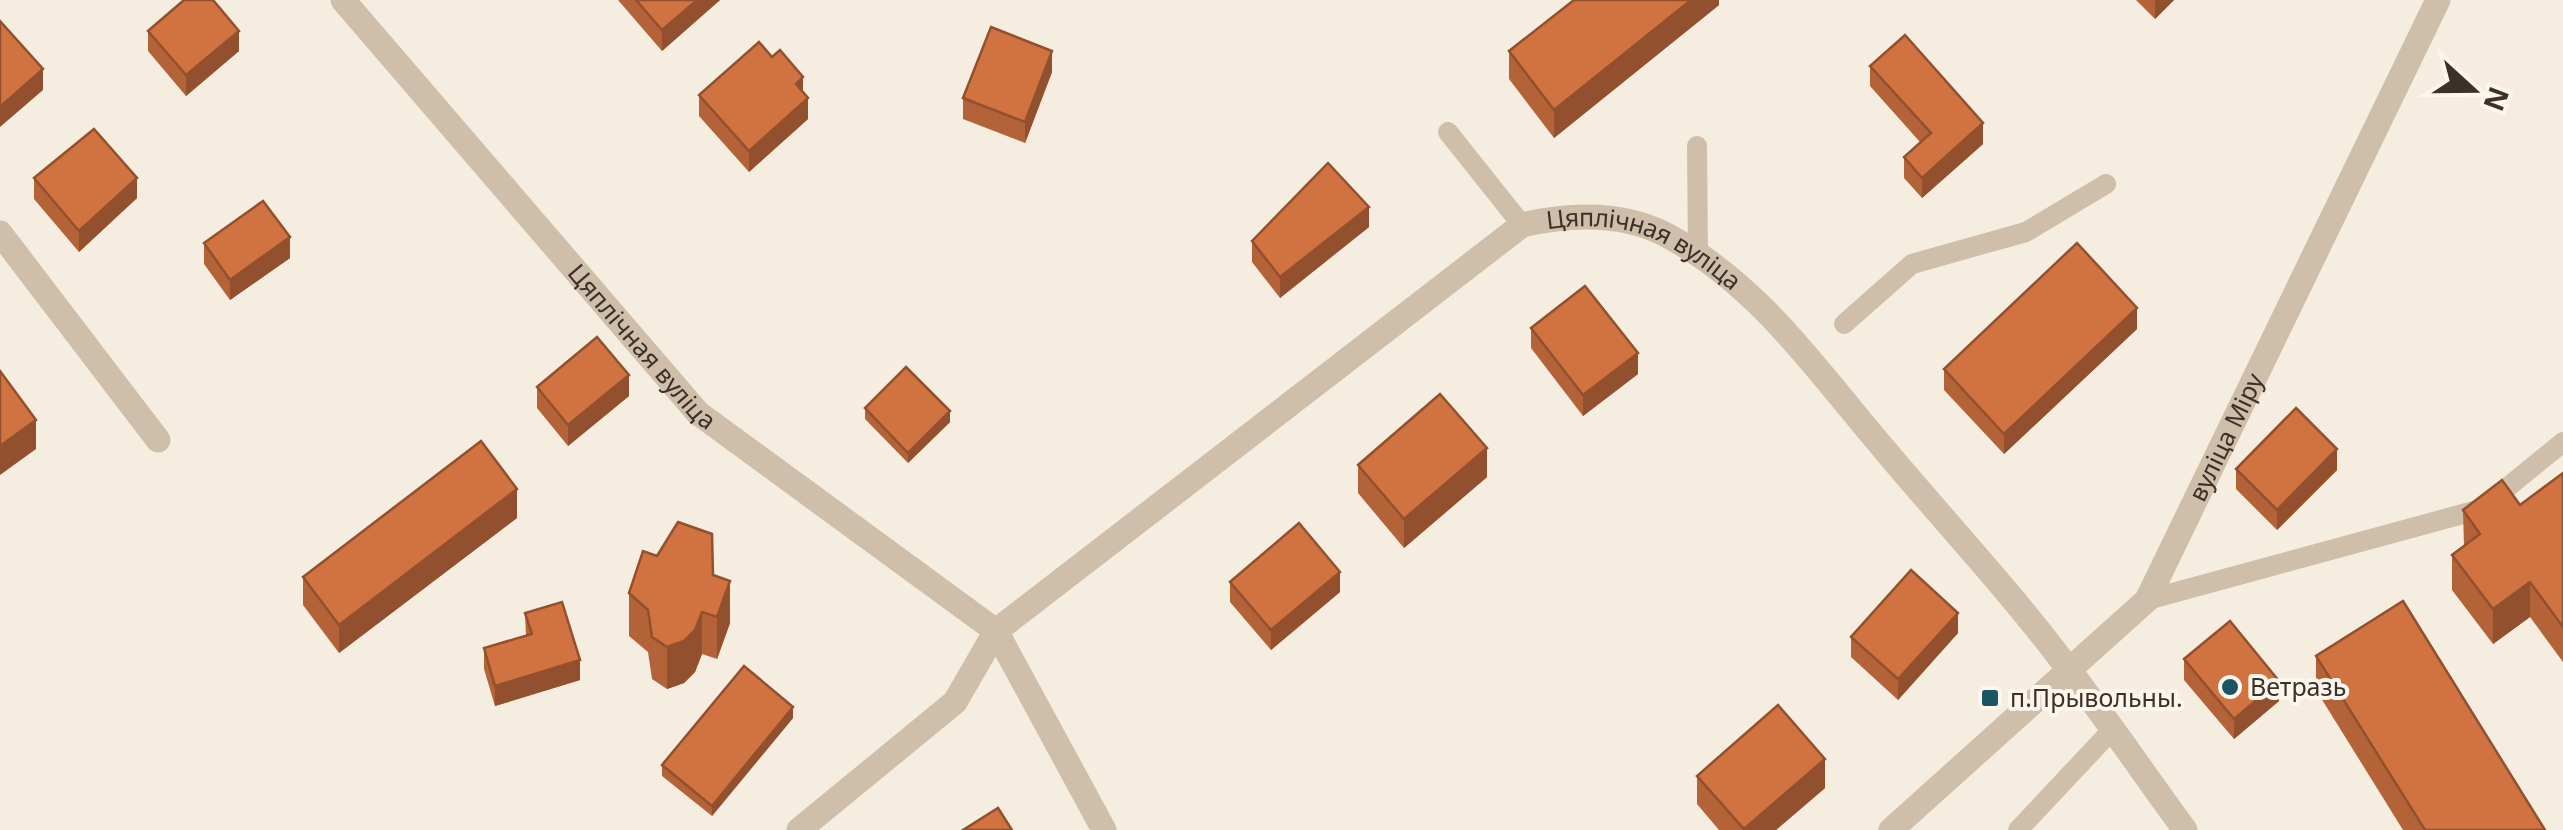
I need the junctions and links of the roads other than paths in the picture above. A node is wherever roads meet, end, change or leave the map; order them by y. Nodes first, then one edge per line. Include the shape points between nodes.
1 (342, 0) edge
2 (2438, 0) edge
3 (1448, 132) dead end
4 (1696, 146) dead end
5 (2106, 184) dead end
6 (1522, 225) junction
7 (0, 234) edge
8 (1698, 255) junction
9 (1844, 324) dead end
10 (158, 440) dead end
11 (2563, 442) edge
12 (2147, 600) junction
13 (996, 630) junction
14 (2068, 668) junction
15 (2112, 730) junction
16 (799, 830) edge
17 (1104, 830) edge
18 (1892, 830) edge
19 (2018, 830) edge
20 (2185, 830) edge

1 - 13 street, Цяплічная вуліца via 698,414
2 - 12 street, вуліца Міру
3 - 6 lane
4 - 8 lane
5 - 9 lane via 2026,232 1912,264
6 - 8 street, Цяплічная вуліца via 1564,216 1616,219 1667,235
6 - 13 street, Цяплічная вуліца
7 - 10 street
8 - 14 street, Цяплічная вуліца via 1730,276 1816,363
11 - 12 lane via 2481,509
12 - 14 street, вуліца Міру
13 - 16 street, Цяплічная вуліца via 956,702
13 - 17 street, Цяплічная вуліца
14 - 15 street
14 - 18 street, вуліца Міру
15 - 19 lane
15 - 20 street

